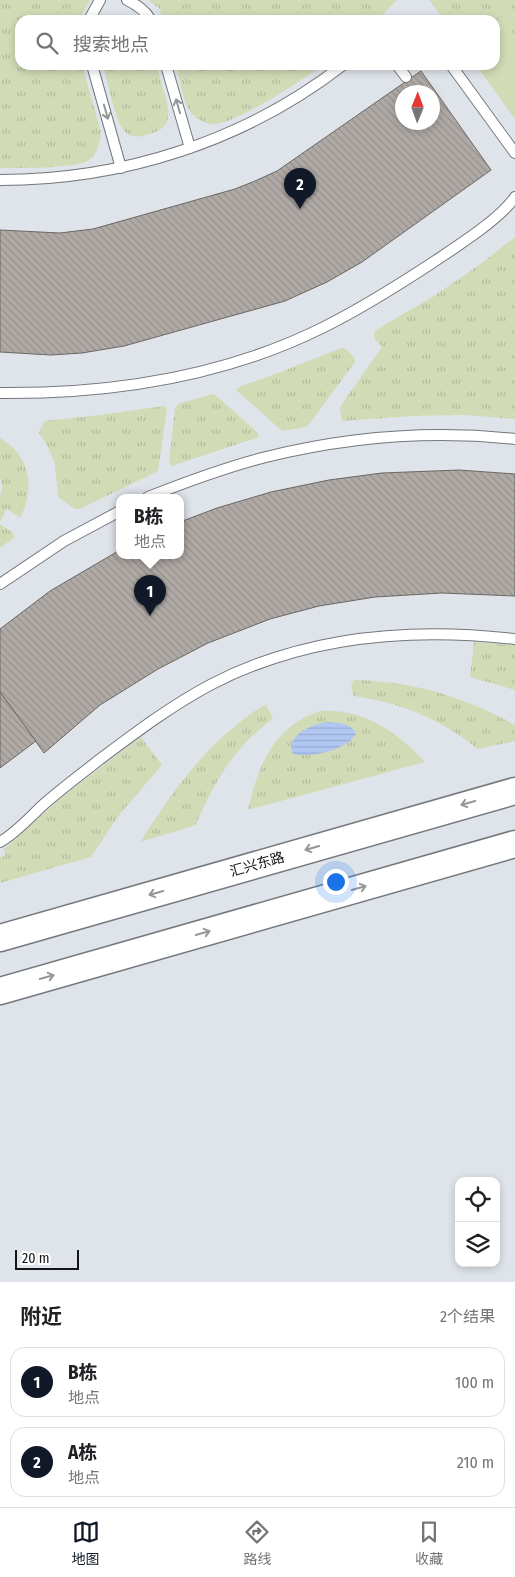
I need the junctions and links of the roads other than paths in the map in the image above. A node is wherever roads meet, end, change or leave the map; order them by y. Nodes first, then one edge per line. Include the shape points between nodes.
1 (100, 0) edge
2 (128, 0) edge
3 (92, 15) edge
4 (148, 15) edge
5 (93, 70) edge
6 (167, 70) edge
7 (336, 70) edge
8 (401, 70) edge
9 (456, 70) edge
10 (406, 77) dead end
11 (190, 148) junction
12 (515, 153) edge
13 (121, 168) junction
14 (0, 180) edge
15 (515, 197) edge
16 (515, 207) edge
17 (500, 213) junction
18 (0, 393) edge
19 (515, 439) edge
20 (156, 494) edge
21 (116, 513) edge
22 (0, 584) edge
23 (515, 639) edge
24 (515, 791) edge
25 (0, 842) edge
26 (515, 844) edge
27 (0, 938) edge
28 (0, 991) edge

1 - 3 lane
2 - 4 lane
5 -> 13 lane
11 -> 6 lane
7 - 11 lane via 286,104
8 - 10 lane
9 - 12 lane
11 - 13 lane
13 - 14 lane via 70,176
15 - 17 lane
16 - 17 lane
17 - 18 lane via 378,298 324,327 267,351 192,374 134,386
19 - 20 lane via 420,436 323,446 248,462
21 - 22 lane via 64,541
23 - 25 lane via 387,634 280,656 244,670 212,684 116,747
24 -> 27 main road, 汇兴东路
28 -> 26 main road

